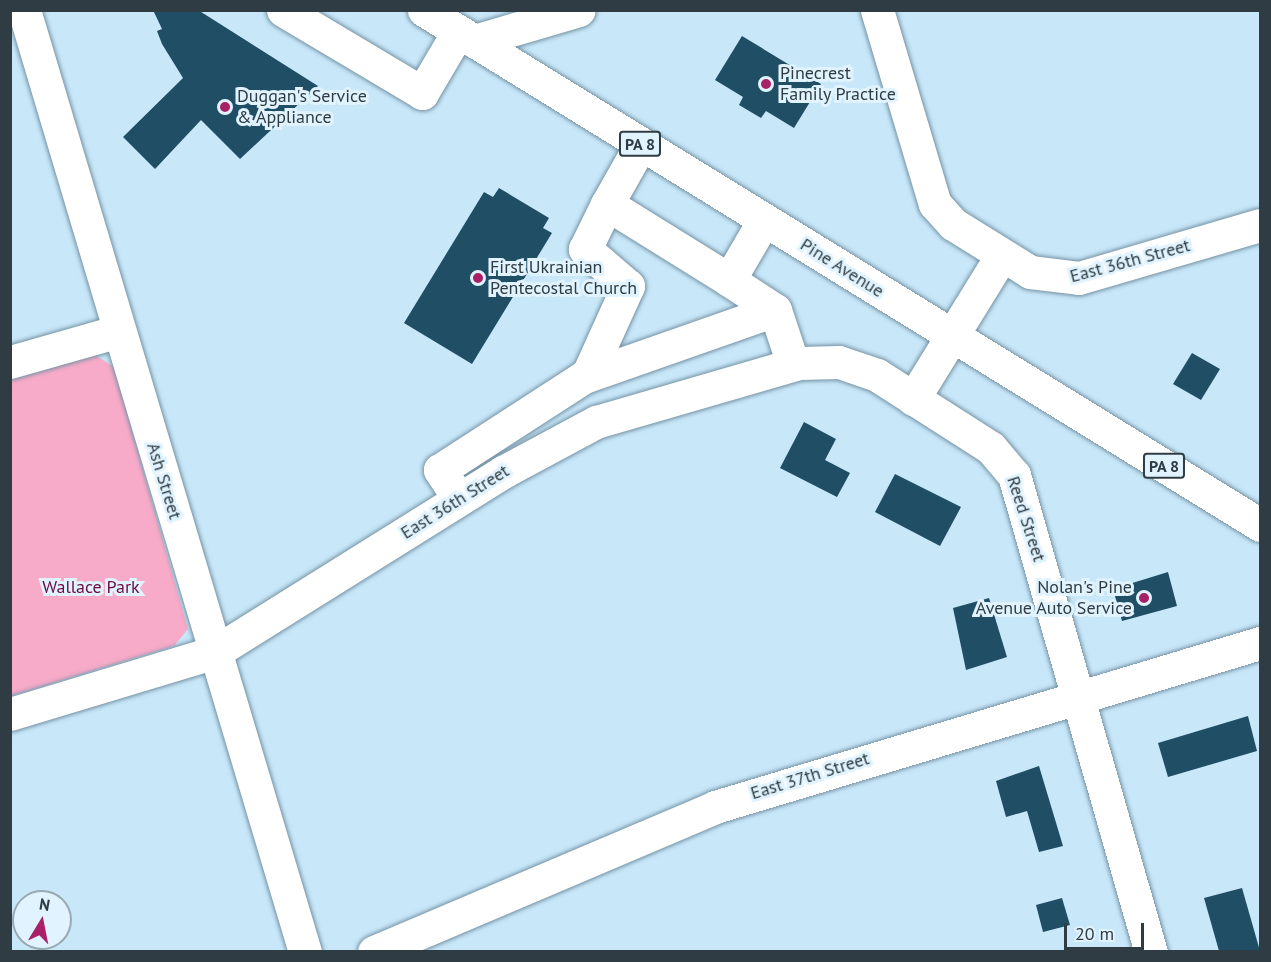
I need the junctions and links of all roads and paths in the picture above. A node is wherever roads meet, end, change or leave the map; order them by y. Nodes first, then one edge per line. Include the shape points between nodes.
1 (24, 10) edge
2 (283, 10) edge
3 (424, 10) edge
4 (579, 10) edge
5 (877, 10) edge
6 (466, 37) junction
7 (641, 144) junction
8 (607, 204) junction
9 (764, 220) junction
10 (1260, 225) edge
11 (1002, 255) junction
12 (729, 280) junction
13 (775, 310) junction
14 (118, 331) junction
15 (952, 336) junction
16 (10, 362) edge
17 (793, 364) junction
18 (588, 374) junction
19 (913, 399) junction
20 (459, 499) junction
21 (1260, 525) edge
22 (1260, 643) edge
23 (214, 652) junction
24 (1078, 696) junction
25 (10, 714) edge
26 (305, 951) edge
27 (374, 951) edge
28 (1151, 951) edge

1 - 14 street, Ash Street
2 - 6 street via 422,93
3 - 6 street, Pine Avenue / PA 8
4 - 6 street
5 - 11 street via 935,204 953,224
6 - 7 street, Pine Avenue / PA 8
7 - 8 street
7 - 9 street, Pine Avenue / PA 8
8 - 12 street
8 - 18 street via 585,249 628,286
9 - 12 street
9 - 15 street, Pine Avenue / PA 8
10 - 11 street, East 36th Street via 1079,278 1046,277
11 - 15 street
12 - 13 street
13 - 17 street
13 - 18 street
14 - 16 street
14 - 23 street, Ash Street
15 - 19 street
15 - 21 street, Pine Avenue / PA 8
17 - 19 street, East 36th Street via 820,360 858,367
17 - 20 street, East 36th Street via 596,422
18 - 20 street via 440,470
19 - 24 street, Reed Street via 991,448 1014,475
20 - 23 street, East 36th Street
22 - 24 street, East 37th Street
23 - 25 street, East 36th Street
23 - 26 street, Ash Street
24 - 27 street, East 37th Street via 715,807
24 - 28 street, Reed Street

